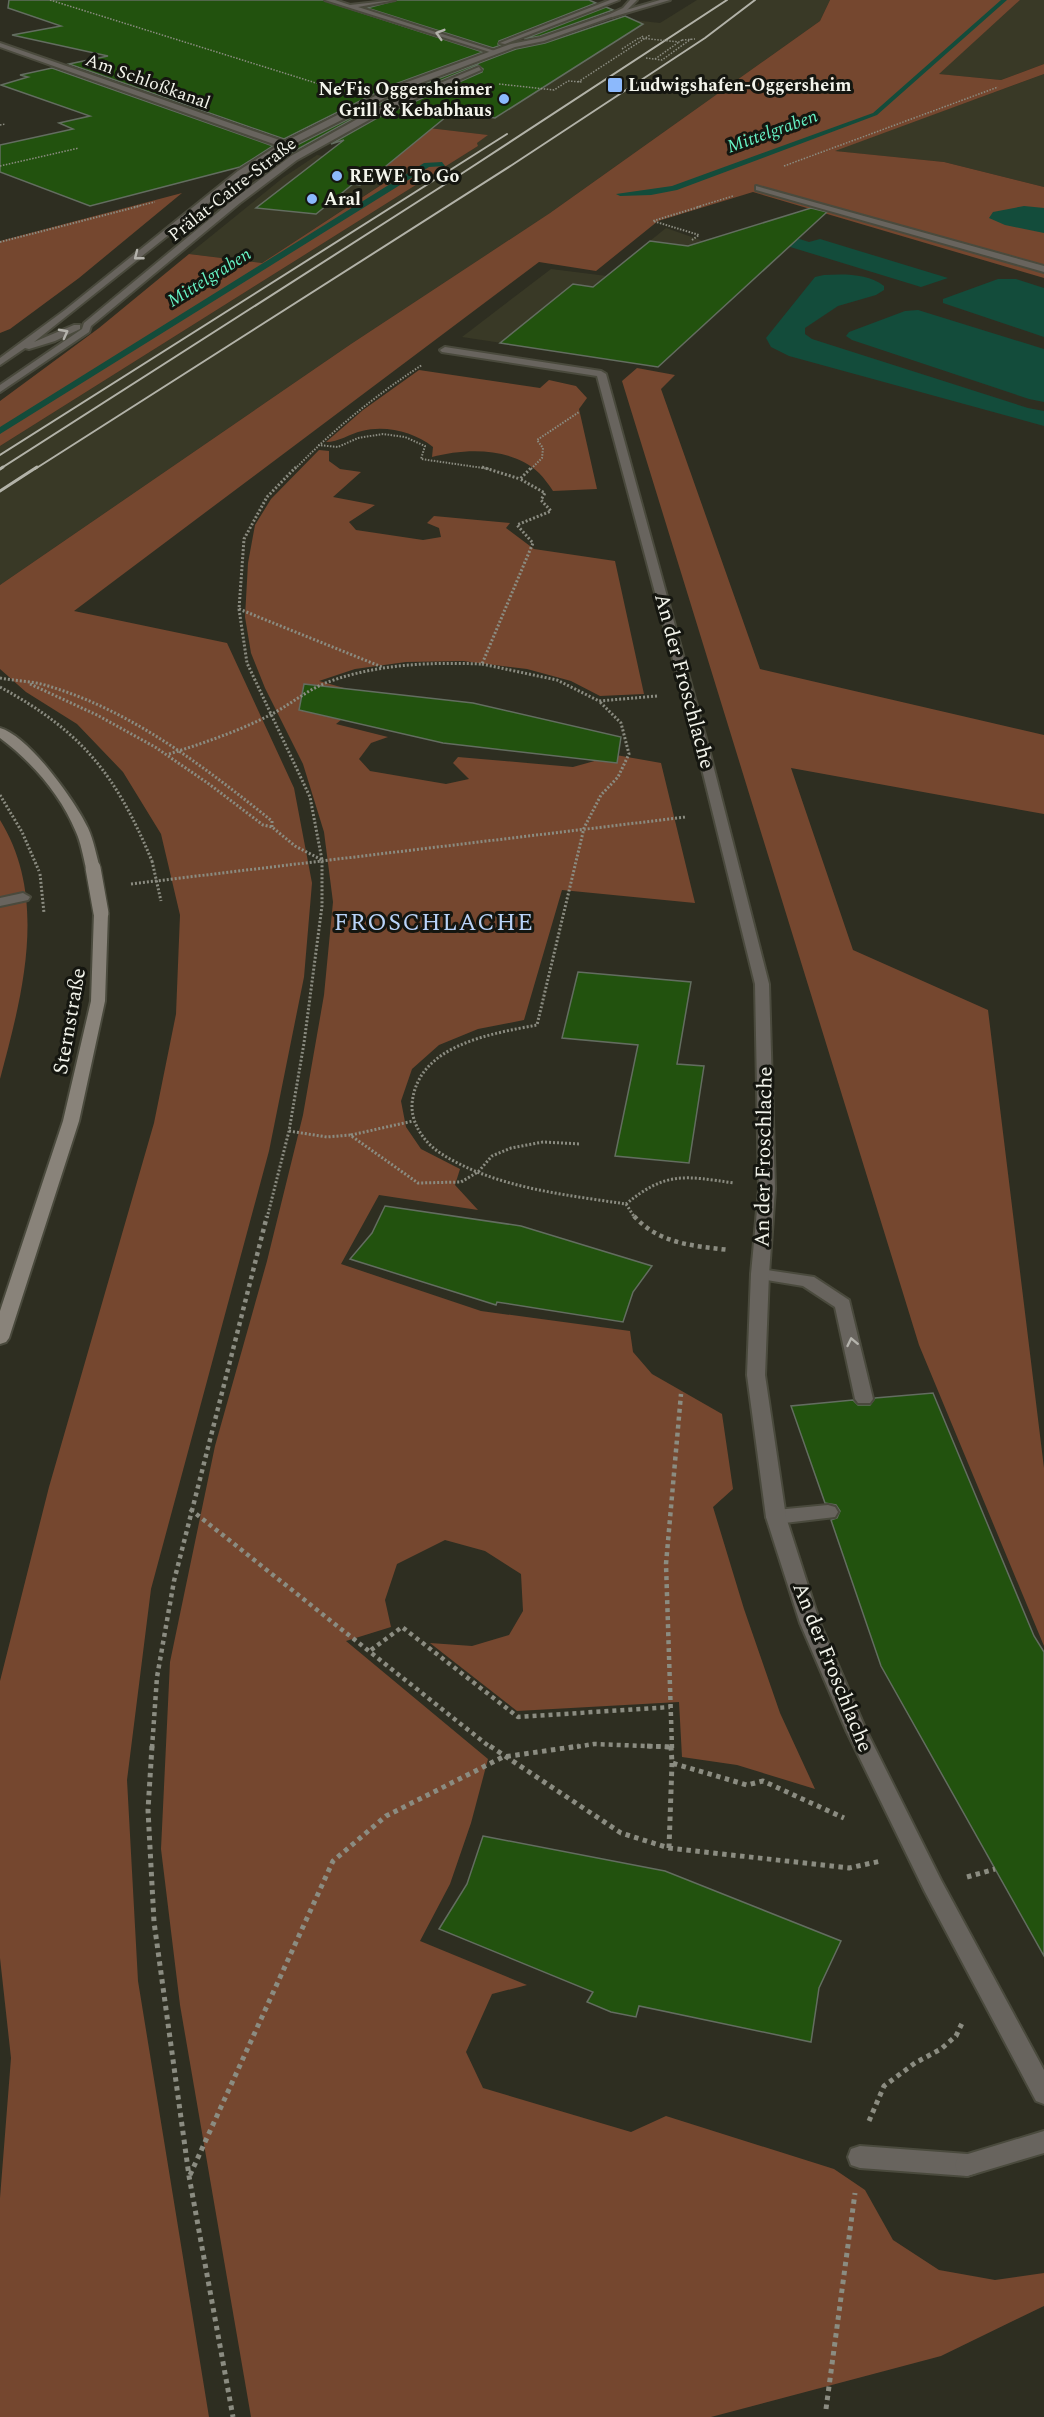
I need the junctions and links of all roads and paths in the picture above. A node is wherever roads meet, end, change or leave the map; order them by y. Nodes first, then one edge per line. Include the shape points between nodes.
1 (50, 0) edge
2 (328, 0) edge
3 (392, 0) edge
4 (616, 0) edge
5 (634, 0) edge
6 (667, 0) edge
7 (350, 7) junction
8 (612, 15) junction
9 (543, 28) junction
10 (566, 32) junction
11 (647, 33) dead end
12 (644, 36) dead end
13 (640, 38) junction
14 (691, 39) junction
15 (695, 39) dead end
16 (542, 40) junction
17 (682, 40) joint
18 (679, 42) junction
19 (503, 43) dead end
20 (0, 45) edge
21 (495, 51) junction
22 (629, 51) junction
23 (524, 52) dead end
24 (516, 56) dead end
25 (646, 58) dead end
26 (655, 59) junction
27 (490, 65) dead end
28 (453, 79) junction
29 (578, 82) junction
30 (582, 82) dead end
31 (998, 87) dead end
32 (340, 90) dead end
33 (5, 124) dead end
34 (0, 125) edge
35 (285, 145) junction
36 (79, 148) dead end
37 (310, 148) junction
38 (0, 166) edge
39 (759, 188) junction
40 (156, 202) dead end
41 (190, 216) junction
42 (217, 218) junction
43 (692, 240) dead end
44 (0, 242) edge
45 (1044, 269) edge
46 (87, 325) junction
47 (17, 350) junction
48 (444, 350) joint
49 (0, 351) edge
50 (0, 362) edge
51 (0, 389) edge
52 (606, 393) junction
53 (318, 445) junction
54 (520, 479) junction
55 (239, 609) junction
56 (482, 664) junction
57 (383, 668) junction
58 (0, 678) edge
59 (30, 684) junction
60 (0, 687) edge
61 (687, 693) junction
62 (599, 701) junction
63 (271, 715) junction
64 (0, 732) edge
65 (178, 751) junction
66 (169, 754) junction
67 (0, 795) edge
68 (720, 814) junction
69 (272, 827) junction
70 (584, 828) junction
71 (322, 860) junction
72 (127, 884) dead end
73 (46, 894) dead end
74 (23, 897) joint
75 (0, 902) edge
76 (161, 902) dead end
77 (44, 913) dead end
78 (413, 1121) junction
79 (289, 1131) junction
80 (350, 1135) junction
81 (581, 1144) dead end
82 (478, 1172) junction
83 (767, 1189) junction
84 (626, 1204) junction
85 (762, 1254) junction
86 (760, 1274) junction
87 (0, 1338) edge
88 (681, 1394) dead end
89 (864, 1399) dead end
90 (190, 1509) junction
91 (828, 1512) dead end
92 (776, 1516) junction
93 (371, 1650) junction
94 (670, 1707) junction
95 (671, 1747) junction
96 (503, 1757) junction
97 (672, 1763) junction
98 (844, 1818) dead end
99 (669, 1848) junction
100 (891, 1859) dead end
101 (995, 1869) dead end
102 (958, 1879) dead end
103 (1044, 2093) edge
104 (1044, 2142) edge
105 (860, 2157) dead end
106 (189, 2176) junction
107 (233, 2417) edge

1 - 32 path
2 - 7 street
3 - 7 street
4 - 9 street
5 - 8 street, Prälat-Caire-Straße
6 - 8 street, Prälat-Caire-Straße
21 -> 7 street
8 - 10 street, Prälat-Caire-Straße
9 - 10 street
9 - 19 street
10 - 16 street, Prälat-Caire-Straße
11 - 22 path via 653,33
12 - 13 path, bridge
13 - 18 path, bridge
13 - 22 path via 622,49
14 - 15 path
14 - 17 path
14 - 26 path via 662,60
16 - 21 street, Prälat-Caire-Straße
16 - 23 street, Prälat-Caire-Straße
17 - 18 path, bridge
18 - 26 path
20 - 35 street, Am Schloßkanal
21 - 24 street
21 - 35 street, Prälat-Caire-Straße via 394,90
22 - 29 path
25 - 26 path
27 - 28 street, Prälat-Caire-Straße
28 - 29 path via 554,90 568,81
28 - 37 street, Prälat-Caire-Straße
29 - 30 path
31 - 39 path via 750,178
33 - 34 path
35 - 37 street, Am Schloßkanal
35 - 41 street, Prälat-Caire-Straße via 242,173
36 - 38 path
37 - 42 street, Prälat-Caire-Straße
39 - 43 path via 653,221 699,235
39 - 45 street
40 - 44 path
41 - 42 street
41 -> 47 street, Prälat-Caire-Straße
42 - 46 street, Prälat-Caire-Straße
47 -> 46 street
46 - 51 street, Prälat-Caire-Straße via 86,330
47 - 49 street
47 - 50 street, Prälat-Caire-Straße
48 - 52 street, An der Froschlache via 601,374
48 - 53 path via 379,393
52 - 54 path via 537,440 543,448 542,458
52 - 61 street, An der Froschlache
53 - 54 path via 338,447 382,434 405,437 425,447 421,459 488,468
53 - 55 path via 267,497 244,540
54 - 56 path via 545,493 541,500 551,511 517,525 533,543
55 - 57 path
55 - 63 path via 248,663
56 - 57 path
56 - 62 path via 549,675
57 - 63 path via 325,683
58 - 59 path
59 - 65 path via 43,684 88,701
59 - 66 path via 79,704
60 - 76 path, bridge via 52,720 84,748 114,784 152,861
61 - 62 path
61 - 68 street, An der Froschlache
62 - 70 path via 621,723 629,754
63 - 65 path
63 - 71 path via 310,797
64 - 87 main road, Sternstraße, bridge via 54,783 82,829 101,913 98,1001 71,1121
65 - 66 path
65 - 69 path via 229,786 272,821
66 - 69 path via 263,825
67 - 77 path, bridge via 31,847 40,874
68 - 70 path
68 - 83 street, An der Froschlache via 762,984
69 - 71 path via 295,846
70 - 71 path
70 - 78 path via 537,1024 492,1033 457,1046 432,1062 417,1079 411,1100
71 - 72 path
71 - 79 path via 321,917
73 - 74 path
74 - 75 street
78 - 80 path
78 - 82 path via 425,1142 445,1157
79 - 80 path via 327,1137
79 - 90 path
80 - 82 path via 418,1183 461,1182
81 - 82 path via 543,1142 511,1148 492,1156
82 - 84 path via 555,1192
83 - 84 path via 688,1176 664,1178
83 - 85 street, An der Froschlache
84 - 85 path via 634,1220 674,1243
85 - 86 street, An der Froschlache
89 -> 86 street via 843,1304 808,1281
86 - 92 street, An der Froschlache via 756,1375
88 - 94 path via 666,1564
90 - 93 path
90 - 106 path via 157,1677 148,1810 154,1922
91 - 92 street
92 - 103 street, An der Froschlache via 810,1623 856,1730 933,1886
93 - 94 path via 402,1627 518,1717
93 - 96 path
94 - 95 path
95 - 96 path via 594,1744
95 - 97 path
96 - 99 path via 621,1833
96 - 106 path via 386,1816 333,1861
97 - 98 path via 747,1785 763,1781
97 - 99 path
99 - 100 path via 849,1868
101 - 102 path
104 - 105 street via 967,2165
106 - 107 path

